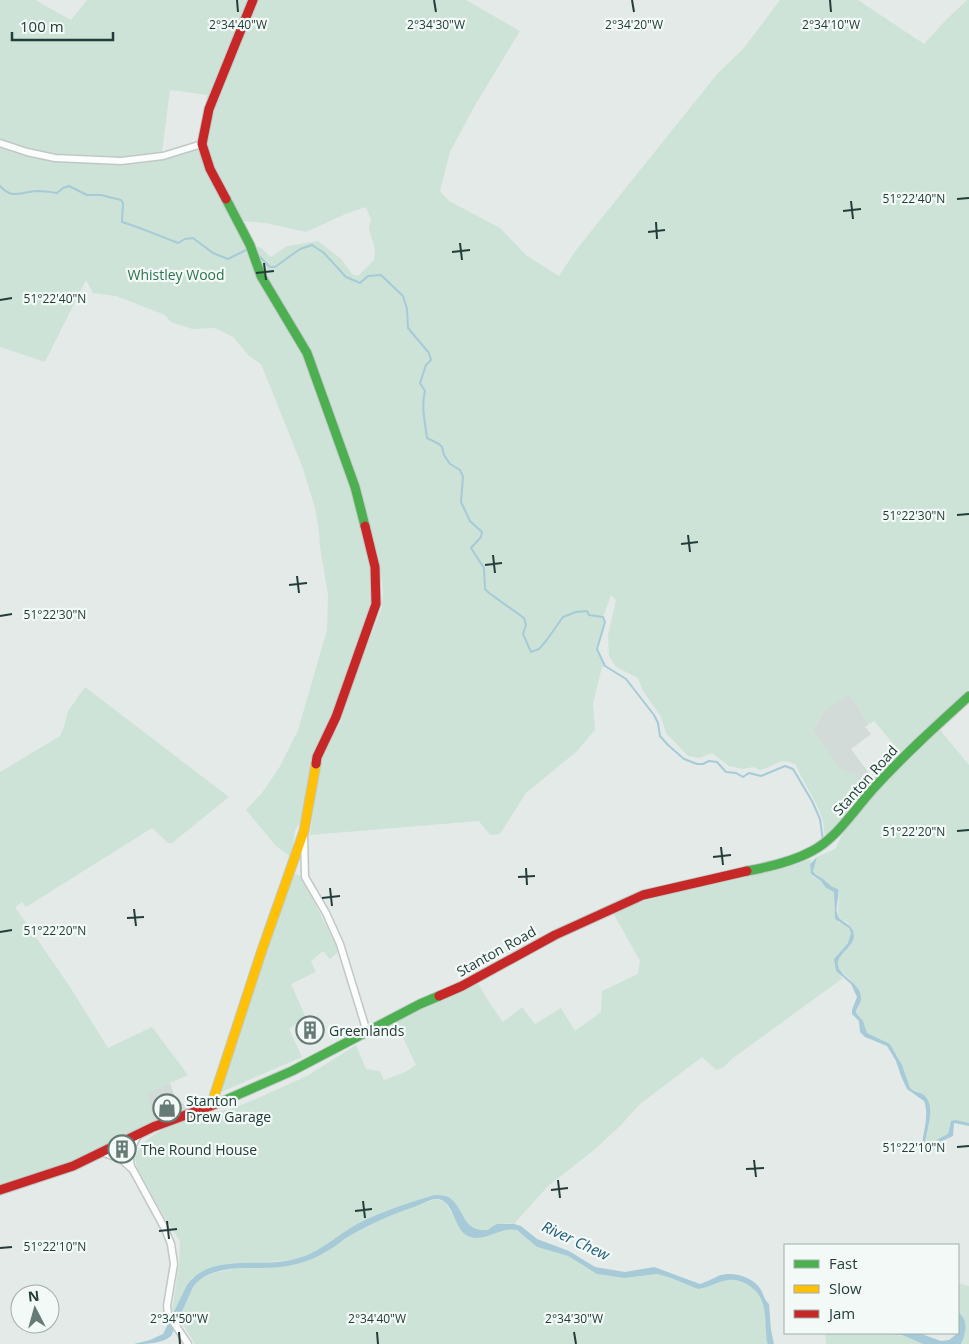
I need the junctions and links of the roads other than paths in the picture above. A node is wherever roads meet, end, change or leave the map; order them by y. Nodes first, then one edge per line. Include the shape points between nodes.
1 (253, 0) edge
2 (0, 143) edge
3 (202, 144) junction
4 (969, 696) edge
5 (304, 831) junction
6 (367, 1032) junction
7 (211, 1106) junction
8 (140, 1133) junction
9 (102, 1152) junction
10 (133, 1170) junction
11 (0, 1190) edge
12 (188, 1344) edge

1 - 3 street via 209,109
2 - 3 street via 55,158 122,161 163,156
3 - 5 street via 210,169 251,246 261,276 314,370 355,487 375,567 376,604 336,717 317,757
4 - 6 street, Stanton Road via 874,788 827,842 813,851 772,866 643,896 554,935 462,986
5 - 6 street via 304,877 340,944
5 - 7 street
6 - 7 street, Stanton Road via 292,1071
7 - 8 street, Stanton Road
8 - 9 street, Stanton Road
8 - 10 street via 130,1153
9 - 10 street via 121,1159
9 - 11 street, Stanton Road via 73,1166
10 - 12 street via 171,1244 174,1264 168,1314

